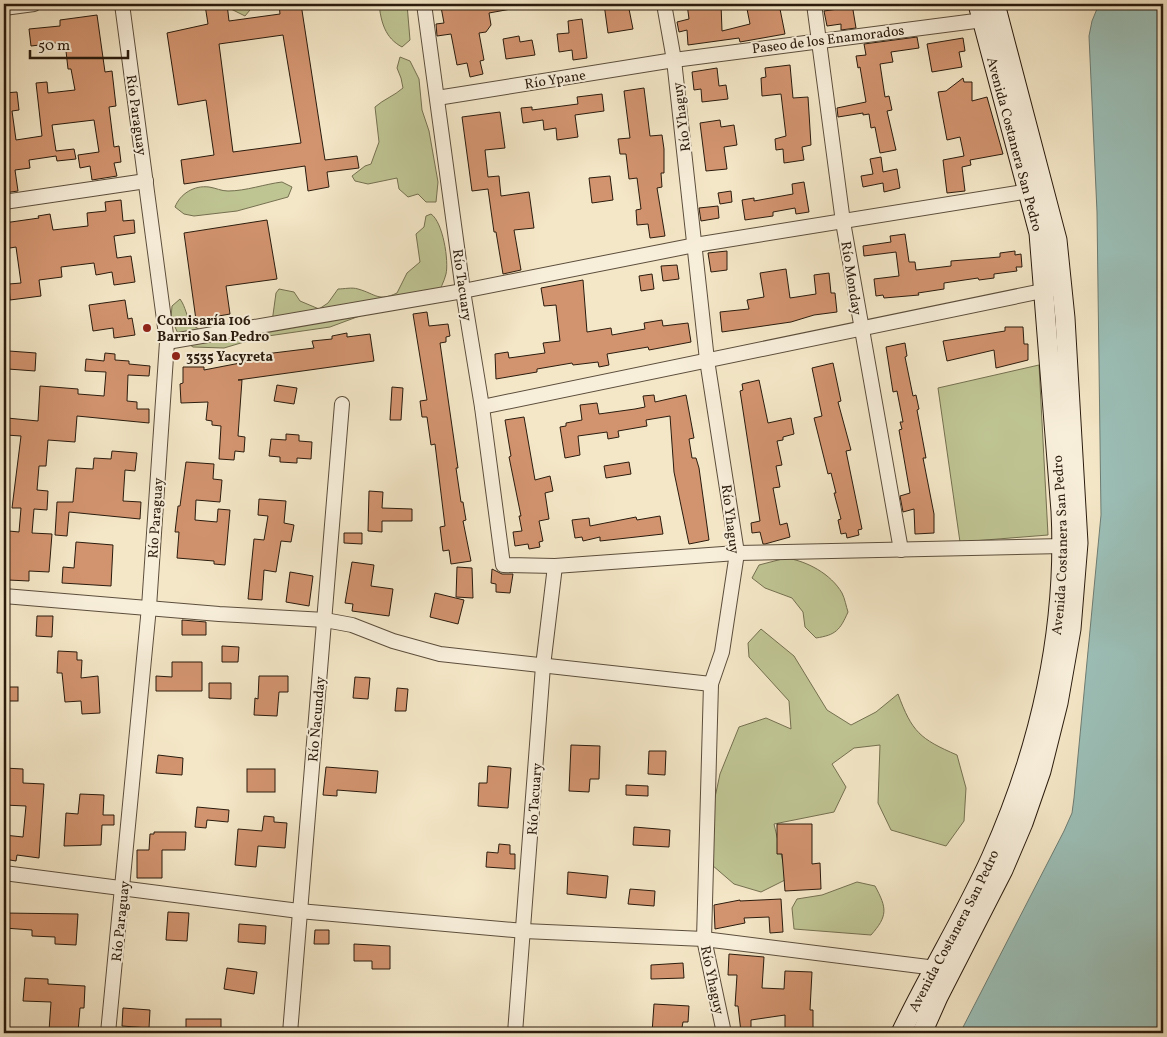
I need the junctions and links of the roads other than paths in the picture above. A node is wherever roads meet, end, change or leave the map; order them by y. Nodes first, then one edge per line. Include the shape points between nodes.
1 (34, 4) edge
2 (122, 4) edge
3 (424, 4) edge
4 (664, 4) edge
5 (814, 4) edge
6 (995, 4) edge
7 (4, 8) edge
8 (981, 12) edge
9 (820, 40) junction
10 (674, 60) junction
11 (437, 98) junction
12 (146, 181) junction
13 (1036, 190) junction
14 (4, 202) edge
15 (843, 222) junction
16 (695, 244) junction
17 (1054, 289) junction
18 (463, 291) junction
19 (861, 330) junction
20 (168, 342) junction
21 (707, 360) junction
22 (342, 404) dead end
23 (482, 407) junction
24 (1063, 546) junction
25 (900, 550) junction
26 (737, 553) junction
27 (555, 566) junction
28 (4, 596) edge
29 (149, 607) junction
30 (325, 620) junction
31 (543, 666) junction
32 (711, 684) junction
33 (4, 873) edge
34 (123, 887) junction
35 (299, 911) junction
36 (524, 931) junction
37 (704, 939) junction
38 (936, 968) junction
39 (108, 1033) edge
40 (290, 1033) edge
41 (515, 1033) edge
42 (724, 1033) edge
43 (901, 1033) edge
44 (922, 1033) edge

1 - 7 street
2 - 12 street, Río Paraguay
3 - 11 street, Río Tacuary
4 - 10 street, Río Yhaguy
5 - 9 street, Río Monday
6 - 13 main road, Avenida Costanera San Pedro
8 - 9 street, Paseo de los Enamorados
8 - 13 main road, Avenida Costanera San Pedro
9 - 10 street, Paseo de los Enamorados
9 - 15 street, Río Monday
10 - 11 street, Río Ypane
10 - 16 street, Río Yhaguy
11 - 18 street, Río Tacuary
12 - 14 street
12 - 20 street, Río Paraguay
13 - 15 street
13 - 17 main road, Avenida Costanera San Pedro via 1039,233
15 - 16 street
15 - 19 street, Río Monday
16 - 18 street
16 - 21 street, Río Yhaguy
17 - 19 street
17 - 24 main road, Avenida Costanera San Pedro
17 - 44 main road, Avenida Costanera San Pedro via 1078,543 1071,629 1058,703 1023,823
18 - 20 street
18 - 23 street, Río Tacuary
19 - 21 street
19 - 25 street, Río Monday
20 - 29 street, Río Paraguay
21 - 23 street
21 - 26 street, Río Yhaguy
22 - 30 street, Río Ñacunday
23 - 27 street, Río Tacuary via 503,565
24 - 25 street
24 - 38 main road, Avenida Costanera San Pedro via 1054,647 1034,740 1011,810
25 - 26 street
26 - 27 street
26 - 32 street, Río Yhaguy via 722,652
27 - 31 street, Río Tacuary
28 - 29 street
29 - 30 street
29 - 34 street, Río Paraguay
30 - 31 street via 352,625 392,641 440,654
30 - 35 street, Río Ñacunday
31 - 32 street
31 - 36 street, Río Tacuary
32 - 37 street, Río Yhaguy
33 - 34 street
34 - 35 street
34 - 39 street, Río Paraguay
35 - 36 street
35 - 40 street, Río Ñacunday
36 - 37 street
36 - 41 street, Río Tacuary
37 - 38 street
37 - 42 street, Río Yhaguy
38 - 43 main road, Avenida Costanera San Pedro

